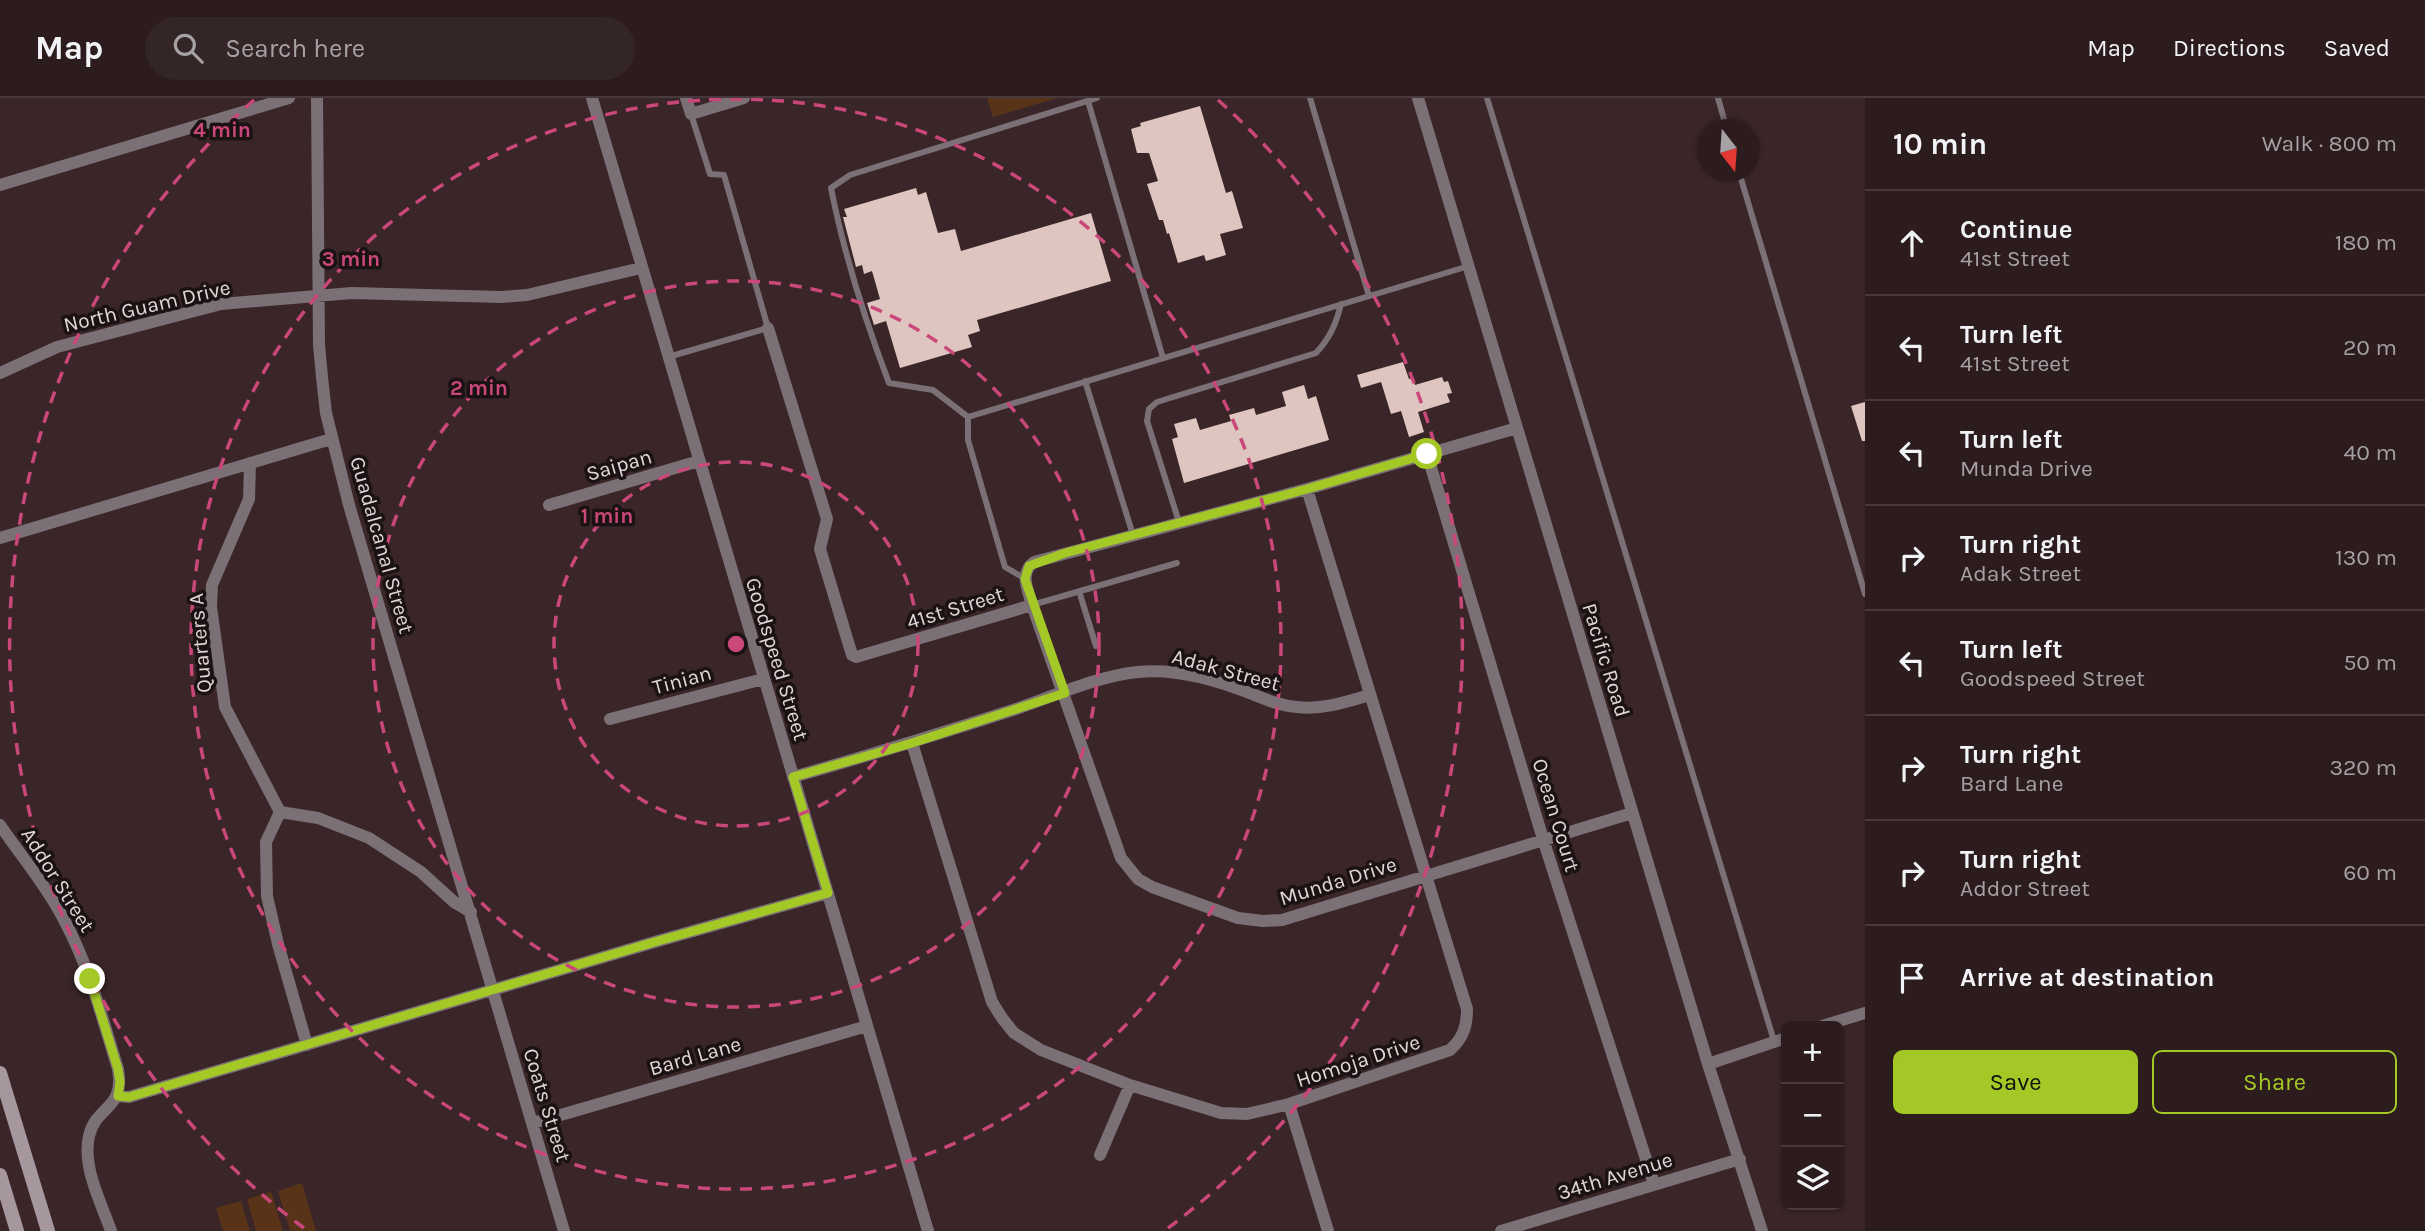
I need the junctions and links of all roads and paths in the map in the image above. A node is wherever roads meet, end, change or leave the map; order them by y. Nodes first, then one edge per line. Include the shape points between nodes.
1 (289, 98) edge
2 (317, 98) edge
3 (592, 98) edge
4 (686, 98) edge
5 (744, 98) edge
6 (1097, 98) edge
7 (1310, 98) edge
8 (1418, 98) edge
9 (1487, 98) edge
10 (1718, 98) edge
11 (1088, 101) junction
12 (691, 114) junction
13 (1724, 119) edge
14 (1742, 182) edge
15 (0, 185) edge
16 (1469, 266) junction
17 (641, 268) junction
18 (320, 296) junction
19 (1369, 296) junction
20 (1340, 304) junction
21 (768, 328) junction
22 (668, 357) junction
23 (1163, 358) junction
24 (0, 373) edge
25 (1085, 381) junction
26 (968, 417) junction
27 (1517, 428) junction
28 (331, 439) junction
29 (1427, 454) junction
30 (699, 461) junction
31 (250, 463) junction
32 (1307, 489) junction
33 (549, 505) dead end
34 (1179, 523) junction
35 (1133, 536) junction
36 (0, 538) edge
37 (1177, 563) dead end
38 (1025, 579) junction
39 (1079, 591) junction
40 (1865, 594) edge
41 (1032, 605) junction
42 (1096, 646) dead end
43 (763, 679) junction
44 (1065, 693) junction
45 (1370, 695) junction
46 (610, 719) dead end
47 (912, 743) junction
48 (793, 777) junction
49 (280, 812) junction
50 (1632, 813) junction
51 (0, 825) edge
52 (1543, 839) junction
53 (1427, 874) junction
54 (828, 893) junction
55 (471, 912) junction
56 (493, 991) junction
57 (1865, 1013) edge
58 (1839, 1021) edge
59 (867, 1026) junction
60 (1780, 1040) edge
61 (307, 1045) junction
62 (1708, 1064) junction
63 (0, 1073) edge
64 (1130, 1085) junction
65 (118, 1096) junction
66 (1289, 1104) junction
67 (533, 1124) junction
68 (1100, 1155) dead end
69 (1740, 1159) junction
70 (0, 1175) edge
71 (1654, 1184) junction
72 (17, 1231) edge
73 (48, 1231) edge
74 (111, 1231) edge
75 (564, 1231) edge
76 (928, 1231) edge
77 (1328, 1231) edge
78 (1500, 1231) edge
79 (1762, 1231) edge

1 - 15 street
2 - 18 street, Guadalcanal Street
3 - 17 street, Goodspeed Street
4 - 12 street
5 - 12 street
6 - 11 lane
7 - 19 lane
8 - 16 street, Pacific Road
9 - 60 lane
10 - 13 lane
11 - 23 lane
11 - 26 lane via 850,175 831,188 842,240 889,383 933,390
12 - 21 lane via 709,174 724,175
14 - 40 lane
16 - 19 lane
16 - 27 street, Pacific Road
17 - 18 street, North Guam Drive via 514,296
17 - 22 street, Goodspeed Street
18 - 24 street, North Guam Drive via 195,310 57,347
18 - 28 street, Guadalcanal Street via 322,377
19 - 20 lane
20 - 23 lane
20 - 34 lane via 1328,340 1316,353 1157,402 1149,409 1147,421
21 - 22 lane
21 - 41 street, 41st Street via 827,519 820,549 852,655
22 - 30 street, Goodspeed Street
23 - 25 lane
25 - 26 lane
25 - 35 lane
26 - 38 lane via 968,440 1005,567
27 - 29 street, 41st Street
27 - 50 street, Pacific Road
28 - 31 street
28 - 55 street, Guadalcanal Street
29 - 32 street, 41st Street
29 - 52 street, Ocean Court
30 - 33 street, Saipan
30 - 43 street, Goodspeed Street
31 - 36 street
31 - 49 street, Quarters A via 248,499 212,585 211,607 225,707
32 - 34 street, 41st Street
32 - 45 street, Homoja Drive
34 - 35 street, 41st Street
35 - 38 street, 41st Street via 1034,562
37 - 39 lane
38 - 41 street, 41st Street
39 - 41 lane
39 - 42 lane
41 - 44 street, Munda Drive
43 - 46 street, Tinian
43 - 48 street, Goodspeed Street
44 - 45 street, Adak Street via 1122,674 1155,671 1196,677 1295,707 1331,706
44 - 47 street, Adak Street
44 - 53 street, Munda Drive via 1116,849 1129,870 1152,887 1238,918 1262,921 1298,916
45 - 53 street, Homoja Drive
47 - 48 street, Adak Street
47 - 64 street, Homoja Drive via 989,993 1002,1018 1014,1033 1041,1050
48 - 54 street, Goodspeed Street
49 - 55 street via 318,818 369,838
49 - 61 street via 266,842 267,896
50 - 52 street, Munda Drive
50 - 62 street, Pacific Road
51 - 65 street, Addor Street via 52,899 77,946 118,1069
52 - 53 street, Munda Drive
52 - 71 street, Ocean Court
53 - 66 street, Homoja Drive via 1466,1009 1467,1021 1459,1041 1443,1054
54 - 56 street
54 - 59 street, Goodspeed Street
55 - 56 street, Guadalcanal Street
56 - 61 street
56 - 67 street, Coats Street
57 - 58 street
59 - 67 street, Bard Lane
59 - 76 street, Goodspeed Street
60 - 62 street
61 - 65 street via 129,1097
62 - 69 street, Pacific Road
63 - 73 main road
64 - 66 street, Homoja Drive via 1234,1115
64 - 68 street
65 - 74 street via 90,1131 88,1146 88,1160
66 - 77 street
67 - 75 street, Coats Street
69 - 71 street, 34th Avenue
69 - 79 street, Pacific Road
70 - 72 main road
71 - 78 street, 34th Avenue

